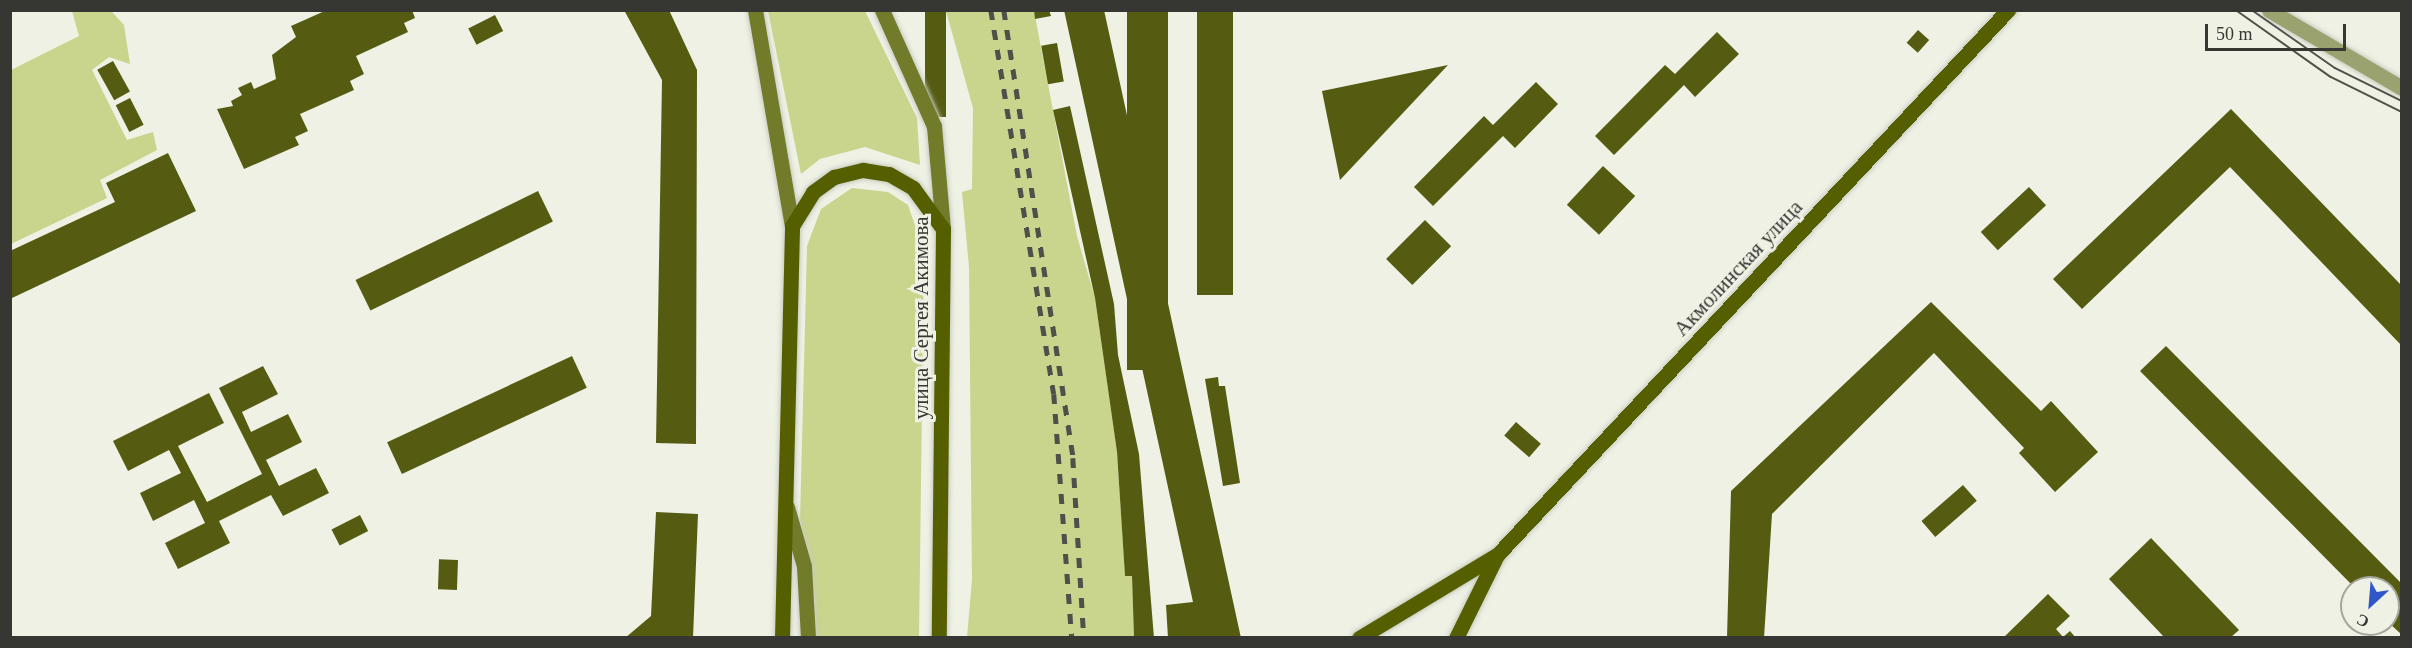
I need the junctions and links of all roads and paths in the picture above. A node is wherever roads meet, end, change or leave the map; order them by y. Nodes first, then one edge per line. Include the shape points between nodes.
1 (755, 10) edge
2 (882, 10) edge
3 (2008, 10) edge
4 (2269, 10) edge
5 (2402, 88) edge
6 (792, 226) junction
7 (943, 229) junction
8 (786, 501) junction
9 (1497, 554) junction
10 (782, 638) edge
11 (808, 638) edge
12 (939, 638) edge
13 (1359, 638) edge
14 (1456, 638) edge

1 - 6 main road
2 - 7 main road, улица Сергея Акимова via 934,126
3 - 9 main road, Акмолинская улица
4 - 5 street
6 - 7 main road via 813,192 834,177 862,170 889,174 913,188
6 - 8 main road
7 - 12 main road, улица Сергея Акимова
8 - 10 main road
8 - 11 main road via 804,566
9 - 13 main road
9 - 14 main road

